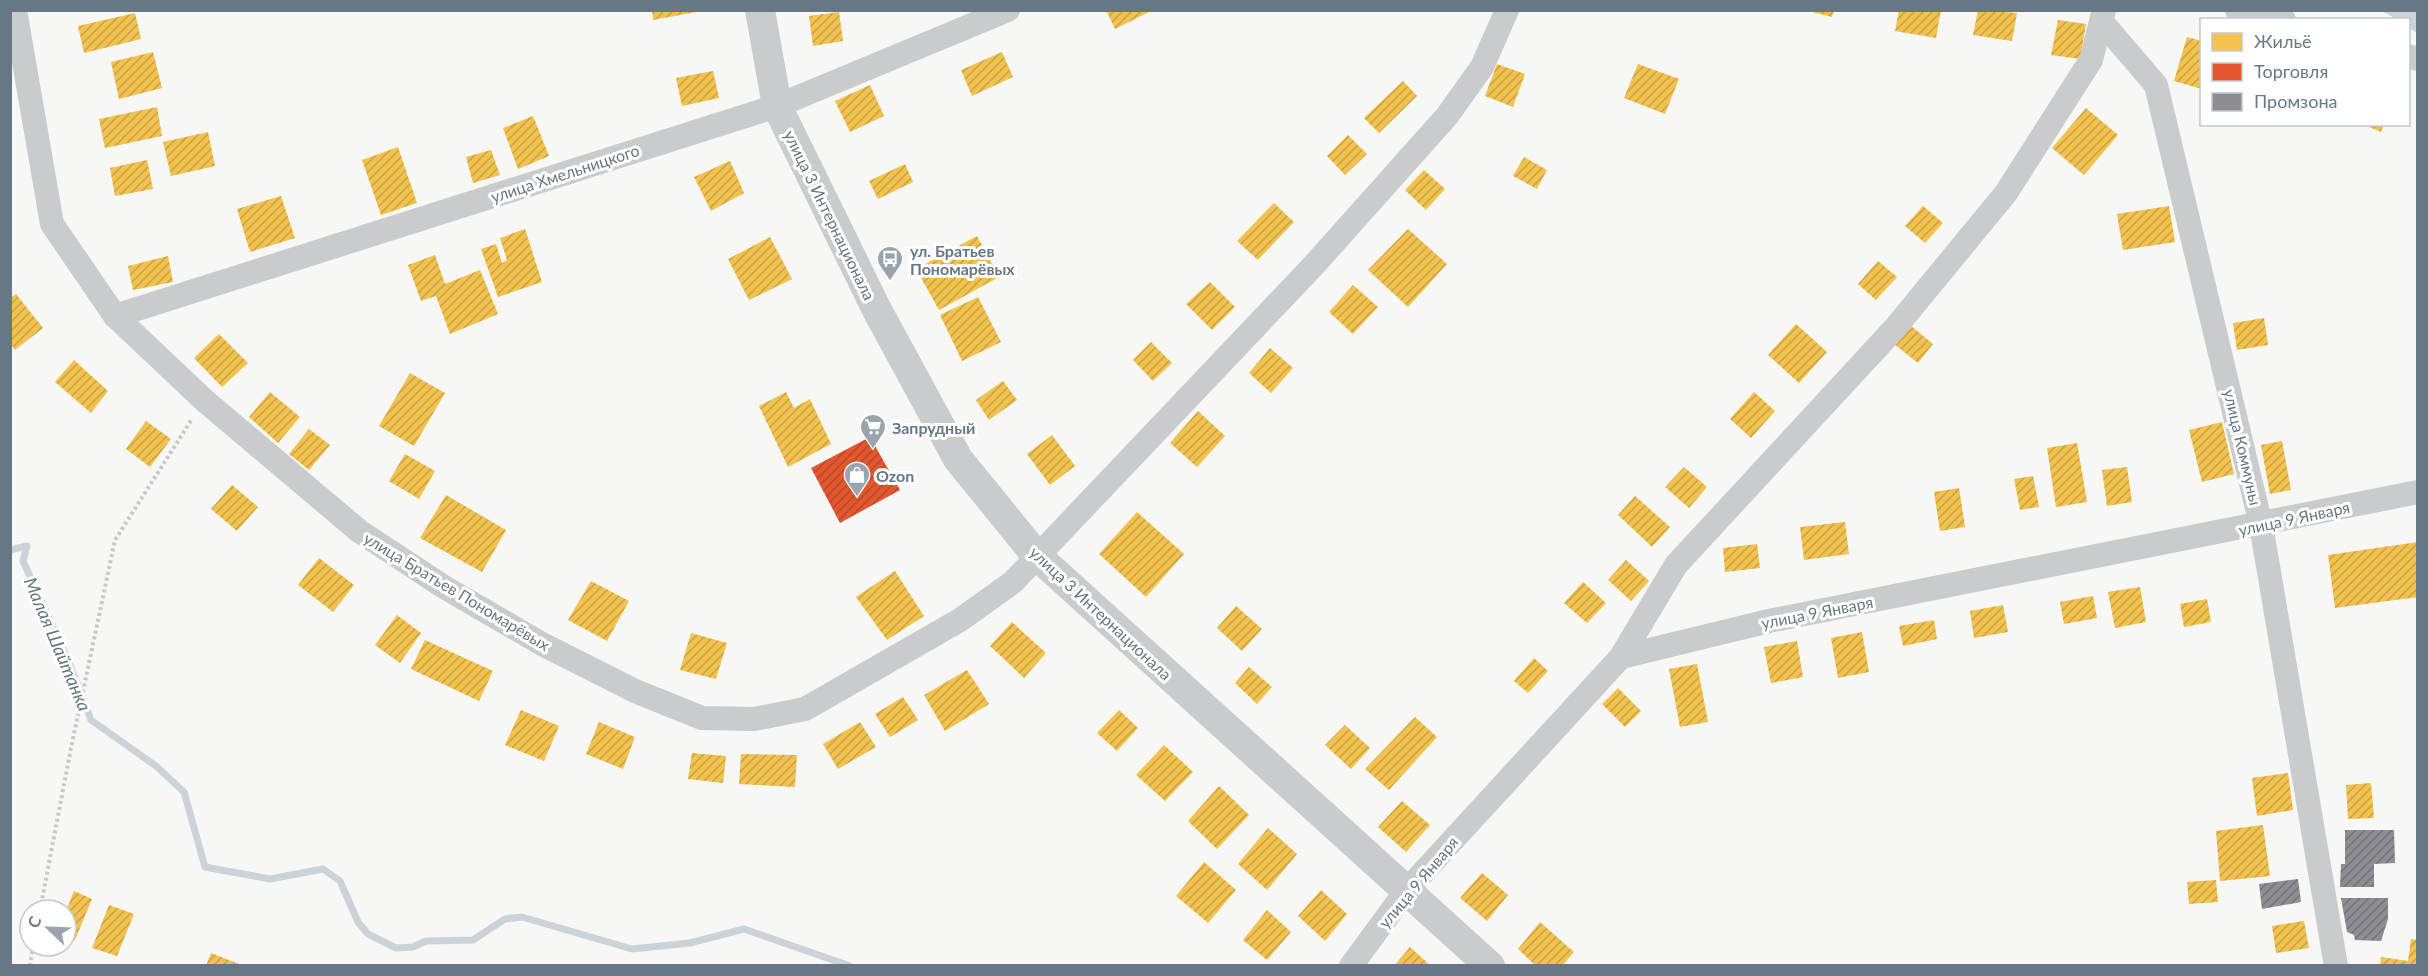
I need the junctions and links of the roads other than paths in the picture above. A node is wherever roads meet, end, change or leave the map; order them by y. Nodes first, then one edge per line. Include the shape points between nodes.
1 (15, 10) edge
2 (760, 10) edge
3 (1008, 10) edge
4 (1507, 10) edge
5 (2237, 10) edge
6 (2103, 16) edge
7 (2275, 18) edge
8 (777, 106) junction
9 (115, 316) junction
10 (2418, 492) edge
11 (2261, 525) junction
12 (1036, 555) junction
13 (1621, 657) junction
14 (1406, 891) junction
15 (1351, 966) edge
16 (1490, 966) edge
17 (2336, 966) edge

1 - 9 street, улица Братьев Пономарёвых via 52,224
2 - 8 street, улица 3 Интернационала
3 - 8 street, улица Хмельницкого
4 - 12 street, улица Братьев Пономарёвых via 1482,67 1447,116 1314,265
5 - 7 street
6 - 11 street, улица Коммуны via 2156,86
6 - 13 street via 2091,60 2006,193 1895,328 1676,565
8 - 9 street, улица Хмельницкого
8 - 12 street, улица 3 Интернационала via 877,310 958,459
9 - 12 street, улица Братьев Пономарёвых via 204,400 359,531 444,587 553,649 635,691 702,718 754,719 805,709 960,620 1013,582
10 - 11 street, улица 9 Января
11 - 13 street, улица 9 Января via 1769,621
11 - 17 street, улица Коммуны
12 - 14 street, улица 3 Интернационала
13 - 14 street, улица 9 Января
14 - 15 street, улица 9 Января
14 - 16 street, улица 3 Интернационала

